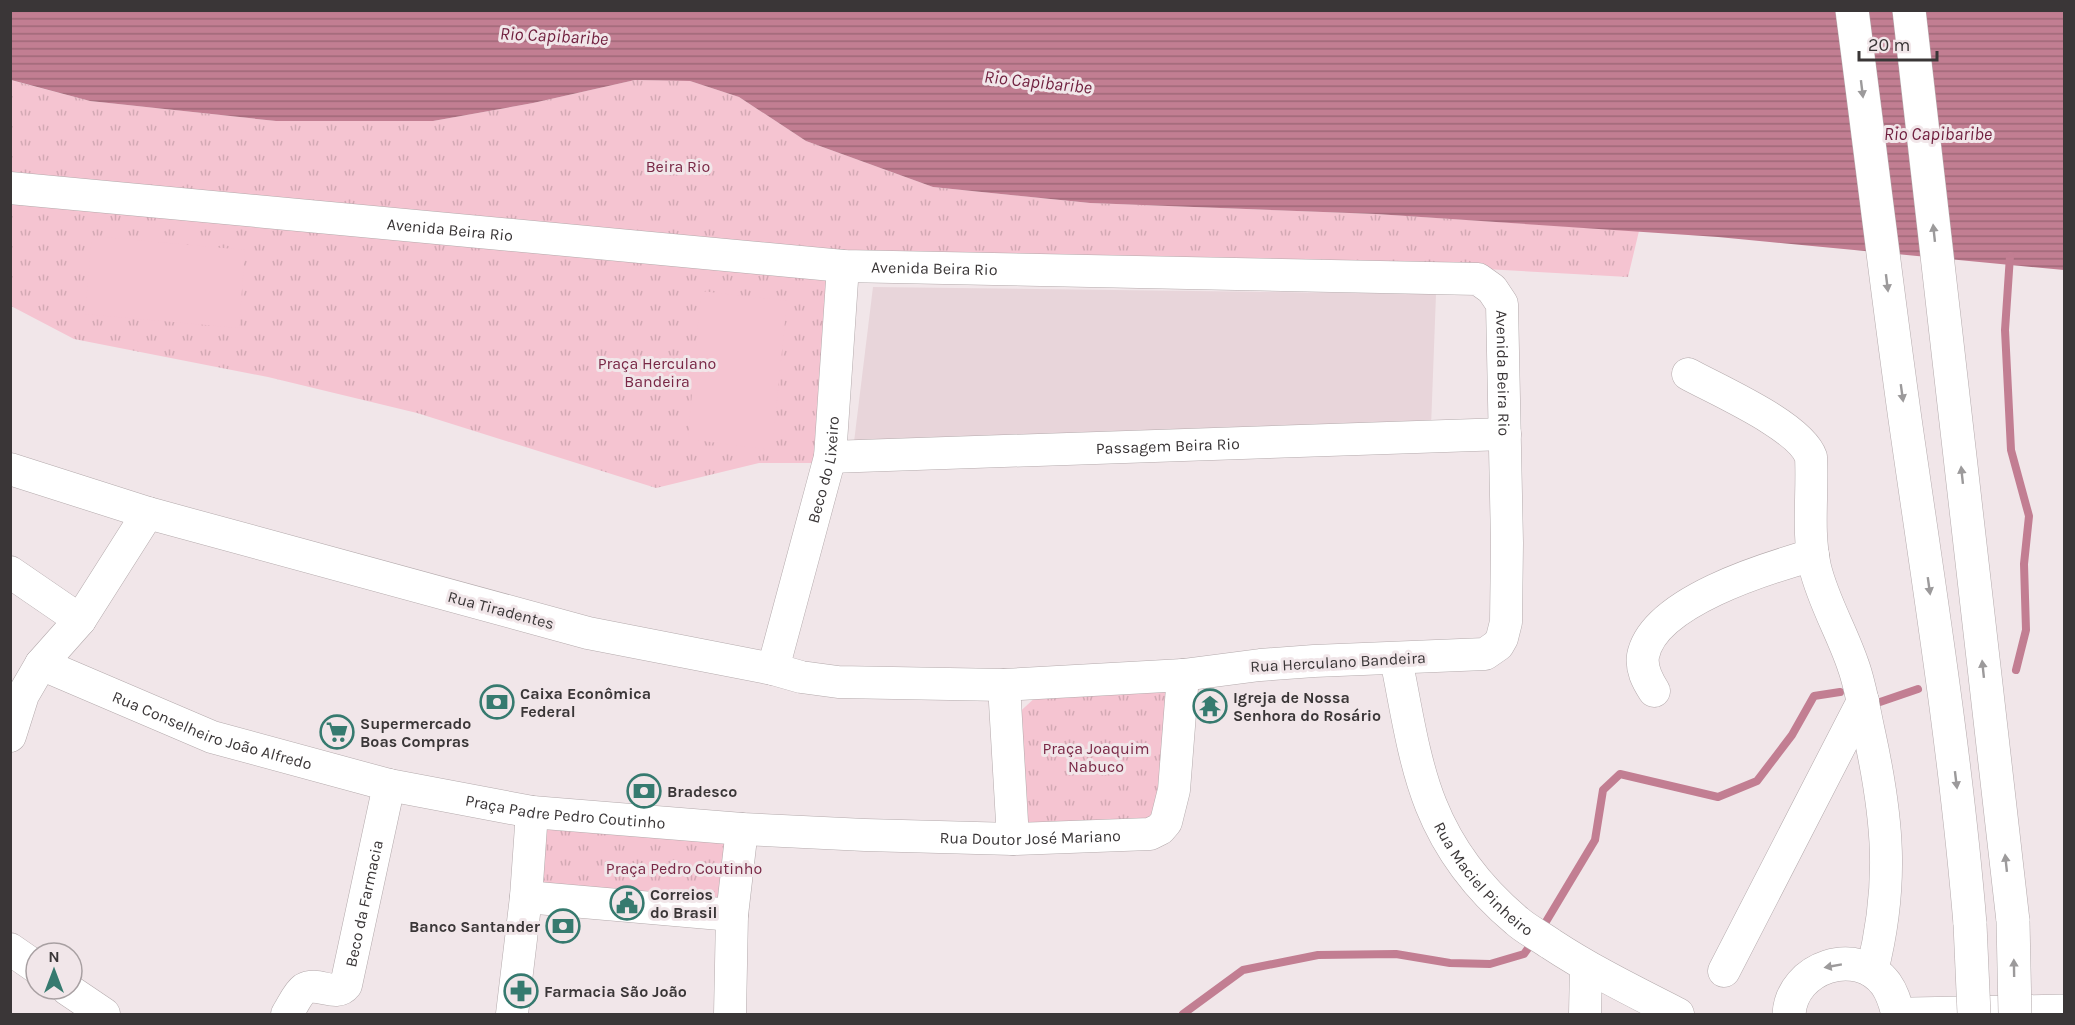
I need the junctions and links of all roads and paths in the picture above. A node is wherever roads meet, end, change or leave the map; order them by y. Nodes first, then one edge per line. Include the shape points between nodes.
1 (1852, 10) edge
2 (1909, 10) edge
3 (10, 188) edge
4 (843, 266) junction
5 (1688, 374) dead end
6 (1505, 434) junction
7 (830, 456) junction
8 (10, 469) edge
9 (148, 513) junction
10 (1813, 555) junction
11 (10, 572) edge
12 (80, 620) junction
13 (1493, 650) joint
14 (1396, 659) junction
15 (41, 664) junction
16 (773, 669) junction
17 (1183, 675) junction
18 (1004, 685) junction
19 (1654, 691) dead end
20 (1863, 701) junction
21 (10, 736) edge
22 (389, 785) junction
23 (532, 812) junction
24 (742, 829) junction
25 (1013, 839) junction
26 (526, 897) junction
27 (732, 915) junction
28 (10, 949) edge
29 (24, 959) edge
30 (1586, 967) junction
31 (1724, 971) dead end
32 (1872, 971) junction
33 (84, 1000) edge
34 (2064, 1011) edge
35 (104, 1014) edge
36 (287, 1014) edge
37 (512, 1014) edge
38 (730, 1014) edge
39 (1585, 1014) edge
40 (1678, 1014) edge
41 (1789, 1014) edge
42 (1898, 1014) edge
43 (1912, 1014) edge
44 (1974, 1014) edge
45 (2015, 1014) edge

1 -> 44 main road, bridge via 1893,336 1962,823
45 -> 2 main road, bridge via 2013,921
3 - 4 street, Avenida Beira Rio
4 - 6 street, Avenida Beira Rio via 1478,279 1502,304
4 - 7 street, Beco do Lixeiro
5 - 10 street via 1774,422 1808,449
6 - 7 street, Passagem Beira Rio
6 - 13 street, Avenida Beira Rio via 1506,622 1503,638
7 - 16 street, Beco do Lixeiro
8 - 9 street, Rua Tiradentes
9 - 12 street
9 - 16 street, Rua Tiradentes via 588,633
10 - 19 street via 1733,580 1666,621 1654,633 1643,657 1643,667
10 - 20 street
11 - 12 street
12 - 15 street
13 - 14 street, Rua Herculano Bandeira via 1485,654
14 - 17 street, Rua Herculano Bandeira via 1260,665
14 - 30 street, Rua Maciel Pinheiro via 1418,761 1444,835 1483,887 1518,922
15 - 21 street via 23,694
15 - 22 street, Rua Conselheiro João Alfredo via 212,737
16 - 18 street, Rua Tiradentes via 838,682
17 - 18 street
17 - 25 street, Rua Doutor José Mariano via 1174,790 1166,822 1160,829 1150,834
18 - 25 street
20 - 31 street
20 - 32 street via 1884,804 1887,841 1881,937
22 - 23 street, Praça Padre Pedro Coutinho
22 - 36 street, Beco da Farmacia via 346,985 337,991 306,988
23 - 24 street, Praça Padre Pedro Coutinho
23 - 26 street
24 - 25 street, Rua Doutor José Mariano
24 - 27 street
26 - 27 street
26 - 37 street
27 - 38 street
28 - 29 street
30 - 39 street
30 - 40 street, Rua Maciel Pinheiro
32 -> 41 main road via 1856,964 1821,968 1806,977 1796,991
32 - 42 main road via 1890,990
33 - 35 street
34 - 43 main road

